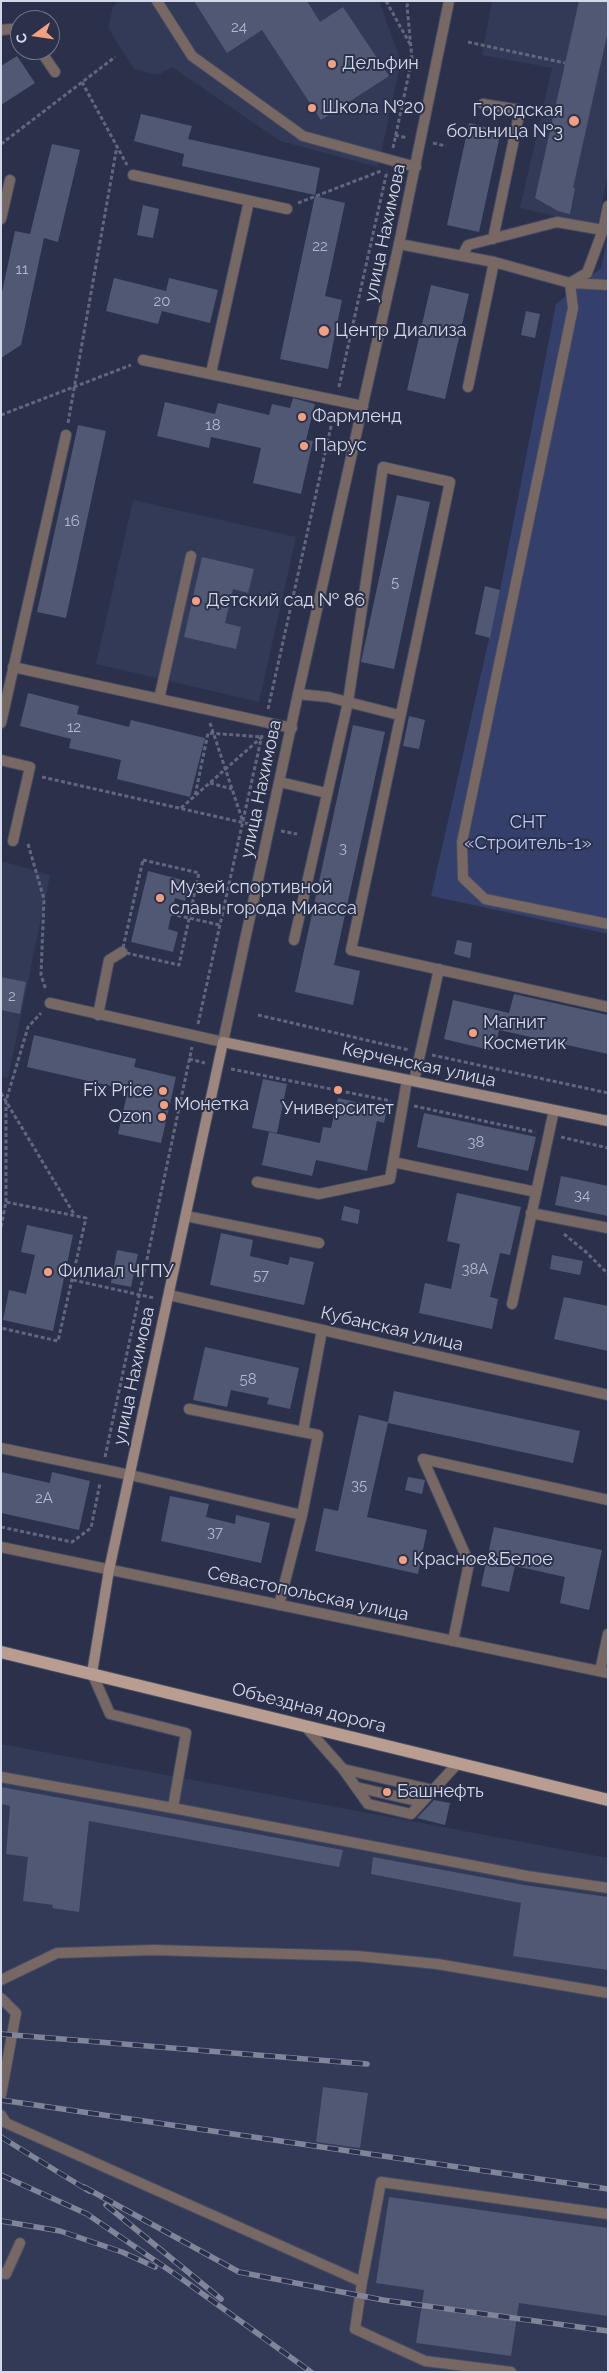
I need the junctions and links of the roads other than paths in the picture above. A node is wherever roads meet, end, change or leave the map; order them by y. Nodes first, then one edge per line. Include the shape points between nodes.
1 (158, 1) edge
2 (449, 1) edge
3 (47, 60) edge
4 (55, 72) dead end
5 (483, 104) dead end
6 (416, 167) junction
7 (133, 175) road end
8 (10, 180) dead end
9 (248, 201) junction
10 (608, 206) edge
11 (286, 209) road end
12 (1, 219) edge
13 (603, 230) junction
14 (492, 239) junction
15 (399, 244) junction
16 (462, 256) junction
17 (494, 262) junction
18 (570, 283) junction
19 (608, 285) edge
20 (143, 360) road end
21 (210, 374) junction
22 (468, 387) dead end
23 (363, 406) junction
24 (66, 435) road end
25 (192, 556) dead end
26 (13, 667) junction
27 (298, 694) junction
28 (159, 699) junction
29 (348, 702) junction
30 (399, 715) junction
31 (1, 723) edge
32 (292, 728) junction
33 (1, 760) edge
34 (280, 782) junction
35 (326, 793) junction
36 (13, 841) dead end
37 (608, 924) edge
38 (294, 940) dead end
39 (122, 952) road end
40 (439, 969) junction
41 (50, 1003) road end
42 (608, 1007) edge
43 (98, 1015) junction
44 (223, 1042) junction
45 (410, 1080) junction
46 (554, 1110) junction
47 (608, 1121) edge
48 (393, 1162) junction
49 (257, 1182) dead end
50 (536, 1192) junction
51 (532, 1213) junction
52 (186, 1216) junction
53 (608, 1228) edge
54 (319, 1243) dead end
55 (168, 1298) junction
56 (512, 1304) dead end
57 (322, 1330) junction
58 (608, 1395) edge
59 (189, 1409) dead end
60 (303, 1432) junction
61 (1, 1448) edge
62 (130, 1474) junction
63 (608, 1500) edge
64 (302, 1515) junction
65 (1, 1547) edge
66 (109, 1570) junction
67 (279, 1605) junction
68 (608, 1634) edge
69 (453, 1641) junction
70 (1, 1652) edge
71 (608, 1661) edge
72 (604, 1672) edge
73 (92, 1673) junction
74 (304, 1725) junction
75 (458, 1763) junction
76 (344, 1769) junction
77 (1, 1777) edge
78 (433, 1790) junction
79 (608, 1800) edge
80 (173, 1808) junction
81 (608, 1888) edge
82 (1, 1980) edge
83 (608, 1992) edge
84 (1, 1998) edge
85 (1, 2095) edge
86 (1, 2115) edge
87 (608, 2214) edge
88 (20, 2243) dead end
89 (1, 2273) edge
90 (362, 2282) junction
91 (511, 2372) edge

1 - 6 street via 192,56 303,136
2 - 6 street, улица Нахимова
3 - 4 street
5 - 14 street via 520,110
6 - 15 street, улица Нахимова
7 - 9 street
8 - 12 street
9 - 11 street
9 - 21 street
10 - 13 street
13 - 14 street via 557,222
13 - 18 street via 587,273
14 - 16 street via 468,245
15 - 16 street
15 - 23 street, улица Нахимова
16 - 17 street
17 - 18 street
17 - 22 street
18 - 19 street
18 - 37 street via 573,308 462,842 464,878 485,899
20 - 21 street
21 - 23 street
23 - 27 street, улица Нахимова
24 - 26 street
25 - 28 street
26 - 28 street
26 - 31 street
27 - 29 street
27 - 32 street, улица Нахимова
28 - 32 street
29 - 30 street
29 - 30 street via 383,467 450,482
29 - 35 street
30 - 40 street via 351,950
32 - 34 street, улица Нахимова
33 - 36 street via 30,767
34 - 35 street
34 - 44 street, улица Нахимова
35 - 38 street
39 - 43 street via 109,960
40 - 42 street
40 - 45 street via 420,1053
41 - 43 street
43 - 44 street
44 - 45 street, Керченская улица
44 - 52 street, улица Нахимова
45 - 46 street, Керченская улица
45 - 48 street
46 - 47 street, Керченская улица
46 - 50 street
48 - 49 street via 390,1179 319,1194
48 - 50 street
50 - 51 street
51 - 53 street
51 - 56 street
52 - 54 street
52 - 55 street, улица Нахимова
55 - 57 street, Кубанская улица
55 - 62 street, улица Нахимова
57 - 58 street, Кубанская улица
57 - 60 street
59 - 60 street
60 - 64 street via 318,1435
61 - 62 street
62 - 64 street
62 - 66 street, улица Нахимова
63 - 69 street via 423,1458 469,1563
64 - 67 street
65 - 66 street, Севастопольская улица
66 - 67 street, Севастопольская улица
66 - 73 street, улица Нахимова
67 - 69 street, Севастопольская улица
68 - 72 street
69 - 72 street, Севастопольская улица
70 - 73 main road, Объездная дорога
71 - 72 street
73 - 74 main road, Объездная дорога
73 - 80 street via 110,1714 186,1733
74 - 75 main road, Объездная дорога
74 - 76 street
75 - 78 street
75 - 79 main road, Объездная дорога
76 - 78 street
76 - 78 street via 356,1787 421,1802
77 - 80 street
80 - 81 street via 527,1876
82 - 83 street via 57,1953 154,1950 357,1956 436,1964
84 - 85 street via 16,2013
86 - 90 street via 6,2123
87 - 90 street via 381,2182
88 - 89 street via 6,2274
90 - 91 street via 355,2329 425,2361

